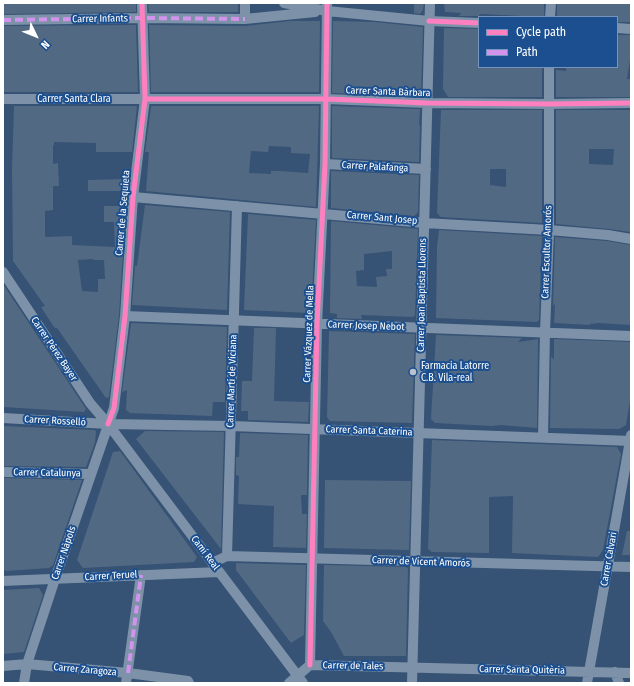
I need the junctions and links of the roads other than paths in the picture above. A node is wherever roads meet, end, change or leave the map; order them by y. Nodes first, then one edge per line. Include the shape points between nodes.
1 (142, 3) edge
2 (245, 3) edge
3 (284, 3) edge
4 (430, 3) edge
5 (551, 3) edge
6 (327, 7) edge
7 (550, 16) edge
8 (143, 18) junction
9 (245, 19) junction
10 (3, 20) edge
11 (429, 21) junction
12 (478, 23) edge
13 (618, 28) edge
14 (631, 28) edge
15 (550, 68) edge
16 (3, 99) edge
17 (145, 99) junction
18 (326, 99) junction
19 (427, 103) junction
20 (631, 103) edge
21 (549, 104) junction
22 (325, 164) junction
23 (426, 169) junction
24 (133, 197) junction
25 (237, 206) junction
26 (323, 213) junction
27 (424, 222) junction
28 (549, 230) junction
29 (631, 239) edge
30 (3, 272) edge
31 (125, 316) junction
32 (234, 320) junction
33 (317, 324) junction
34 (422, 328) junction
35 (545, 332) junction
36 (631, 336) edge
37 (3, 418) edge
38 (108, 424) junction
39 (231, 426) junction
40 (315, 429) junction
41 (419, 433) junction
42 (543, 438) junction
43 (631, 439) edge
44 (3, 472) edge
45 (91, 474) junction
46 (227, 556) junction
47 (312, 559) junction
48 (415, 561) junction
49 (212, 563) junction
50 (608, 567) junction
51 (631, 568) edge
52 (219, 572) junction
53 (141, 575) junction
54 (55, 579) junction
55 (3, 581) edge
56 (310, 651) junction
57 (27, 664) junction
58 (310, 665) junction
59 (3, 666) edge
60 (321, 666) junction
61 (413, 668) junction
62 (589, 672) junction
63 (615, 672) junction
64 (631, 673) edge
65 (127, 678) edge
66 (22, 679) edge
67 (300, 679) edge
68 (189, 683) edge
69 (289, 683) edge
70 (412, 683) edge
71 (587, 683) edge
72 (619, 683) edge

1 - 8 street, Carrer de la Sequieta
2 - 9 street
3 - 6 street
4 - 11 street, Carrer Joan Baptista Llorens
5 - 7 street
6 - 9 street, Carrer Infants
6 - 11 street
6 - 18 street, Carrer Vázquez de Mella
8 - 9 street, Carrer Infants
8 - 10 street, Carrer Infants
8 - 17 street, Carrer de la Sequieta
11 - 12 street
11 - 19 street, Carrer Joan Baptista Llorens
13 - 14 street
15 - 21 street, Carrer Escultor Amorós
16 - 17 street, Carrer Santa Clara
17 - 18 street, Carrer Santa Bàrbara
17 - 24 street, Carrer de la Sequieta
18 - 19 street, Carrer Santa Bàrbara
18 - 22 street, Carrer Vázquez de Mella
19 - 21 street, Carrer Santa Bàrbara
19 - 23 street, Carrer Joan Baptista Llorens
20 - 21 street, Carrer Santa Bàrbara
21 - 28 street, Carrer Escultor Amorós
22 - 23 street, Carrer Palafanga
22 - 26 street, Carrer Vázquez de Mella
23 - 27 street, Carrer Joan Baptista Llorens
24 - 25 street, Carrer Sant Josep
24 - 31 street, Carrer de la Sequieta
25 - 26 street, Carrer Sant Josep
25 - 32 street, Carrer Martí de Viciana
26 - 27 street, Carrer Sant Josep
26 - 33 street, Carrer Vázquez de Mella
27 - 28 street, Carrer Sant Josep
27 - 34 street, Carrer Joan Baptista Llorens
28 - 29 street, Carrer Sant Josep
28 - 35 street, Carrer Escultor Amorós
30 - 38 street, Carrer Pérez Bayer via 90,403
31 - 32 street, Carrer Josep Nebot
31 - 38 street, Carrer de la Sequieta via 114,408
32 - 33 street, Carrer Josep Nebot
32 - 39 street, Carrer Martí de Viciana
33 - 34 street, Carrer Josep Nebot
33 - 40 street, Carrer Vázquez de Mella
34 - 35 street, Carrer Josep Nebot
34 - 41 street, Carrer Joan Baptista Llorens
35 - 36 street, Carrer Josep Nebot
35 - 42 street, Carrer Escultor Amorós
37 - 38 street, Carrer Rosselló
38 - 39 street, Carrer Santa Caterina
38 - 45 street, Carrer Nàpols
38 - 49 street, Camí Real
39 - 40 street, Carrer Santa Caterina
39 - 46 street, Carrer Martí de Viciana
40 - 41 street, Carrer Santa Caterina
40 - 47 street, Carrer Vázquez de Mella
41 - 42 street, Carrer Santa Caterina
41 - 48 street, Carrer Joan Baptista Llorens
42 - 43 street, Carrer Santa Caterina
43 - 50 street, Carrer Calvari
44 - 45 street, Carrer Catalunya
45 - 54 street, Carrer Nàpols
46 - 47 street, Carrer de Vicent Amorós
46 - 49 street, Carrer de Vicent Amorós
47 - 48 street, Carrer de Vicent Amorós
47 - 56 street, Carrer Vázquez de Mella
48 - 50 street, Carrer de Vicent Amorós
48 - 61 street, Carrer Joan Baptista Llorens
49 - 52 street, Camí Real
50 - 51 street, Carrer de Vicent Amorós
50 - 62 street, Carrer Calvari
52 - 53 street, Carrer Teruel
52 - 67 street, Camí Real
53 - 54 street, Carrer Teruel
53 - 65 street
54 - 55 street, Carrer Teruel
54 - 57 street, Carrer Nàpols
56 - 58 street, Carrer Vázquez de Mella
56 - 60 street
57 - 59 street, Carrer Zaragoza
57 - 65 street, Carrer Zaragoza
57 - 66 street, Carrer Nàpols
58 - 60 street, Carrer de Tales
58 - 67 street, Carrer de Tales
60 - 61 street, Carrer de Tales
61 - 62 street, Carrer Santa Quitèria
61 - 70 street, Carrer Joan Baptista Llorens
62 - 63 street, Carrer Santa Quitèria
62 - 71 street, Carrer Calvari
63 - 64 street, Carrer Santa Quitèria
63 - 72 street
65 - 68 street, Carrer Zaragoza
67 - 69 street, Carrer de Tales

